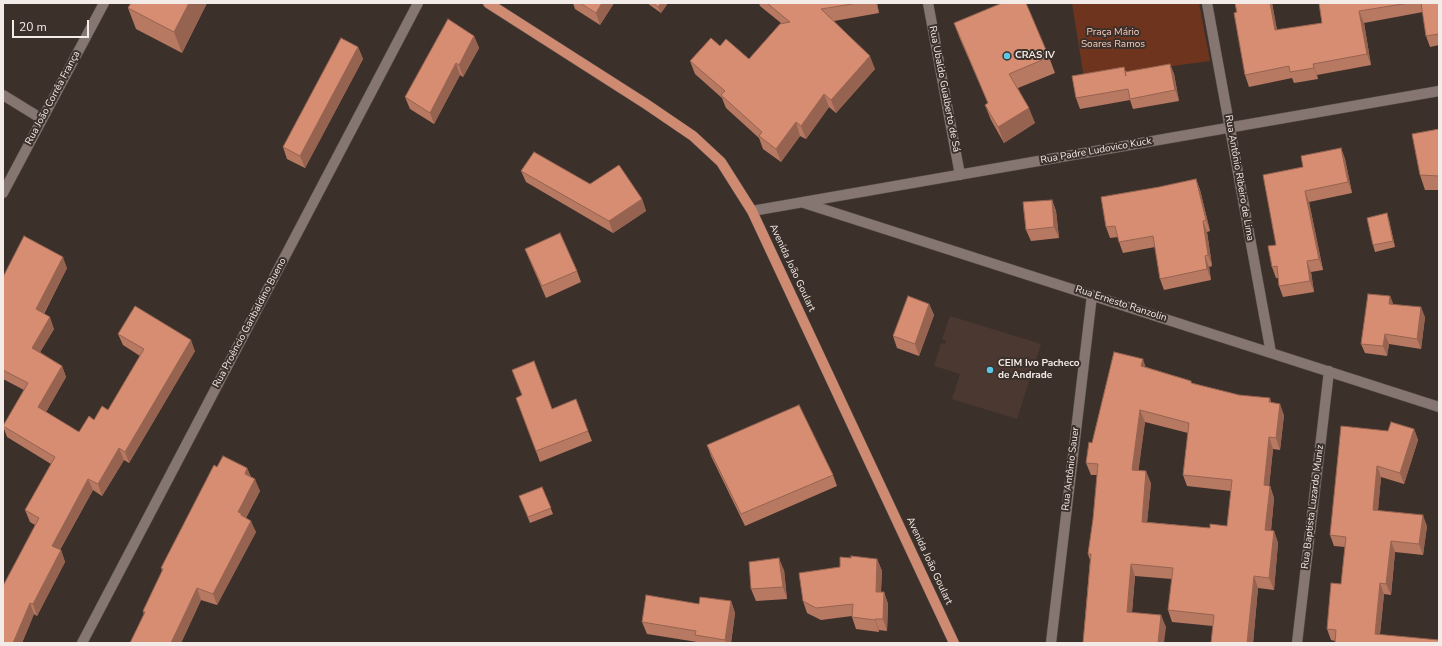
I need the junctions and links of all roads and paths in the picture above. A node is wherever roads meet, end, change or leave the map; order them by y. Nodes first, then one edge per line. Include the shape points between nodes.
1 (104, 3) edge
2 (418, 3) edge
3 (488, 3) edge
4 (928, 3) edge
5 (1207, 3) edge
6 (1439, 91) edge
7 (3, 95) edge
8 (42, 119) junction
9 (1230, 128) junction
10 (960, 175) junction
11 (3, 193) edge
12 (802, 202) junction
13 (752, 211) junction
14 (1092, 295) junction
15 (1271, 353) junction
16 (1329, 371) junction
17 (1439, 407) edge
18 (82, 643) edge
19 (954, 643) edge
20 (1051, 643) edge
21 (1297, 643) edge

1 - 8 street, Rua João Corrêa França
2 - 18 street, Rua Proêncio Garibaldino Bueno
3 - 13 main road, Avenida João Goulart via 693,136 721,162
4 - 10 street, Rua Ubaldo Gualberto de Sá
5 - 9 street, Rua Antônio Ribeiro de Lima
6 - 9 street, Rua Padre Ludovico Kuck
7 - 8 street
8 - 11 street, Rua João Corrêa França
9 - 10 street, Rua Padre Ludovico Kuck
9 - 15 street, Rua Antônio Ribeiro de Lima
10 - 12 street, Rua Padre Ludovico Kuck
12 - 13 street, Rua Padre Ludovico Kuck
12 - 14 street, Rua Ernesto Ranzolin
13 - 19 main road, Avenida João Goulart
14 - 15 street, Rua Ernesto Ranzolin
14 - 20 street, Rua Antônio Sauer
15 - 16 street, Rua Ernesto Ranzolin
16 - 17 street, Rua Ernesto Ranzolin
16 - 21 street, Rua Baptista Luzardo Muniz

